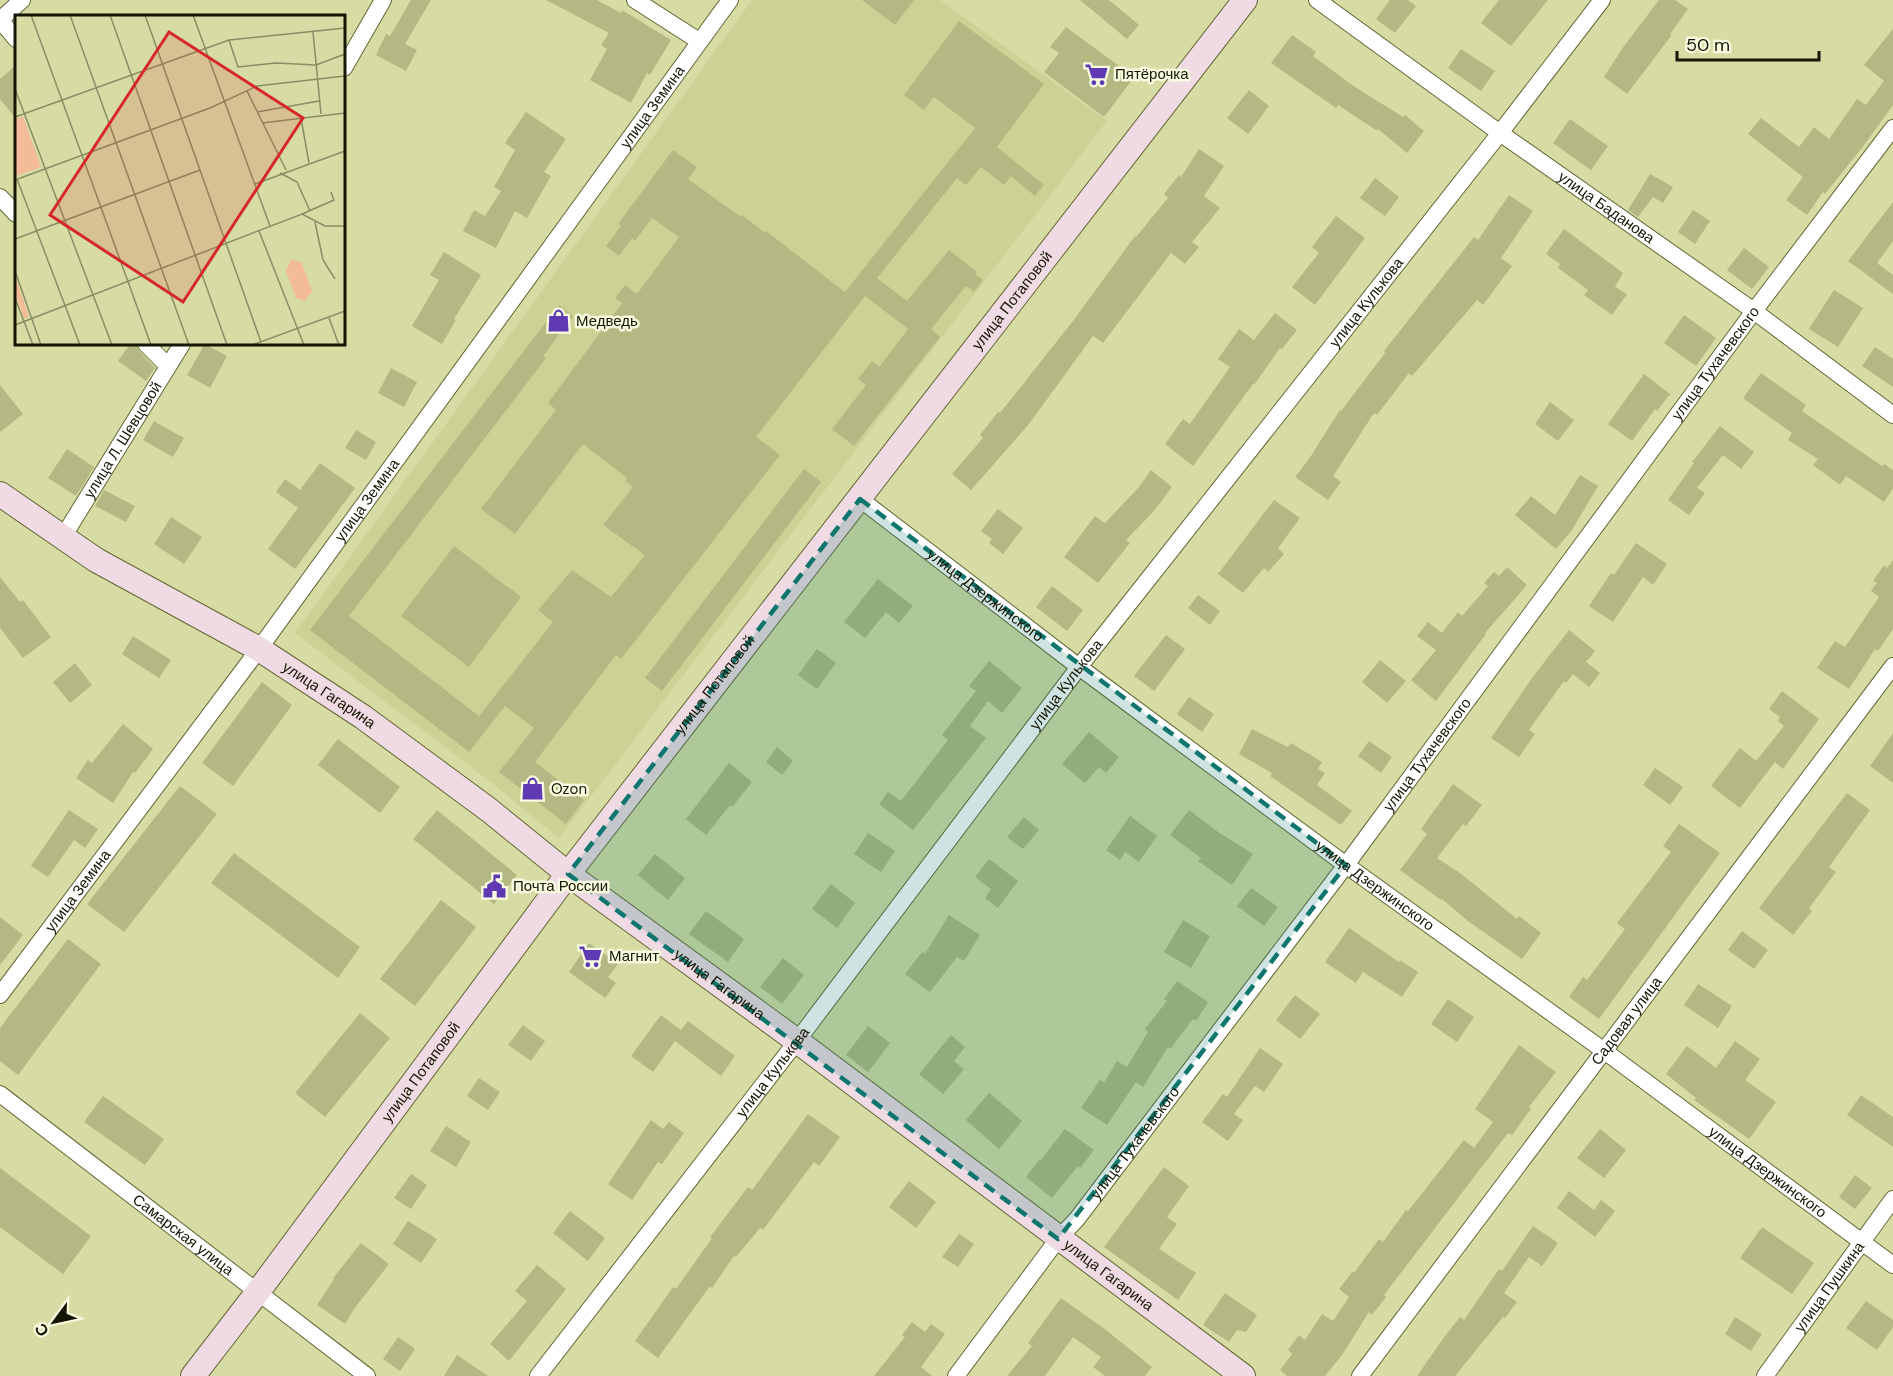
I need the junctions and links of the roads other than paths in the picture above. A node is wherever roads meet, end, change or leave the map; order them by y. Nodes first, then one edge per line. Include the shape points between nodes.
1 (22, 0) edge
2 (383, 0) edge
3 (635, 0) edge
4 (730, 0) edge
5 (1245, 0) edge
6 (1317, 0) edge
7 (1602, 0) edge
8 (0, 20) edge
9 (15, 38) edge
10 (699, 41) junction
11 (345, 66) edge
12 (1893, 128) edge
13 (1500, 133) junction
14 (0, 197) edge
15 (15, 213) edge
16 (1754, 311) junction
17 (147, 345) edge
18 (181, 345) edge
19 (168, 366) junction
20 (1893, 415) edge
21 (0, 494) edge
22 (860, 499) junction
23 (63, 537) junction
24 (259, 649) junction
25 (1893, 666) edge
26 (1079, 668) junction
27 (1346, 865) junction
28 (568, 874) junction
29 (0, 995) edge
30 (797, 1041) junction
31 (1603, 1050) junction
32 (0, 1094) edge
33 (1893, 1199) edge
34 (1058, 1239) junction
35 (1862, 1242) junction
36 (1893, 1266) edge
37 (257, 1293) junction
38 (192, 1376) edge
39 (367, 1376) edge
40 (538, 1376) edge
41 (956, 1376) edge
42 (1243, 1376) edge
43 (1360, 1376) edge
44 (1765, 1376) edge

1 - 8 street
2 - 11 street
3 - 10 street
4 - 10 street, улица Земина
5 - 22 main road, улица Потаповой
6 - 13 street, улица Баданова
7 - 13 street, улица Кулькова
8 - 9 street
10 - 24 street, улица Земина
12 - 16 street, улица Тухачевского
13 - 16 street, улица Баданова
13 - 26 street, улица Кулькова
14 - 15 street
16 - 20 street, улица Баданова
16 - 27 street, улица Тухачевского
17 - 19 street
18 - 19 street, улица Л. Шевцовой
19 - 23 street, улица Л. Шевцовой
21 - 23 main road, улица Гагарина
22 - 26 street, улица Дзержинского
22 - 28 main road, улица Потаповой
23 - 24 main road, улица Гагарина via 96,560
24 - 28 main road, улица Гагарина via 363,717
24 - 29 street, улица Земина
25 - 31 street, Садовая улица
26 - 27 street, улица Дзержинского
26 - 30 street, улица Кулькова
27 - 31 street, улица Дзержинского
27 - 34 street, улица Тухачевского
28 - 30 main road, улица Гагарина
28 - 37 main road, улица Потаповой
30 - 34 main road, улица Гагарина
30 - 40 street, улица Кулькова
31 - 35 street, улица Дзержинского
31 - 43 street, Садовая улица
32 - 37 street, Самарская улица
33 - 35 street, улица Пушкина
34 - 41 street, улица Тухачевского
34 - 42 main road, улица Гагарина
35 - 36 street, улица Дзержинского
35 - 44 street, улица Пушкина
37 - 38 main road, улица Потаповой
37 - 39 street, Самарская улица

